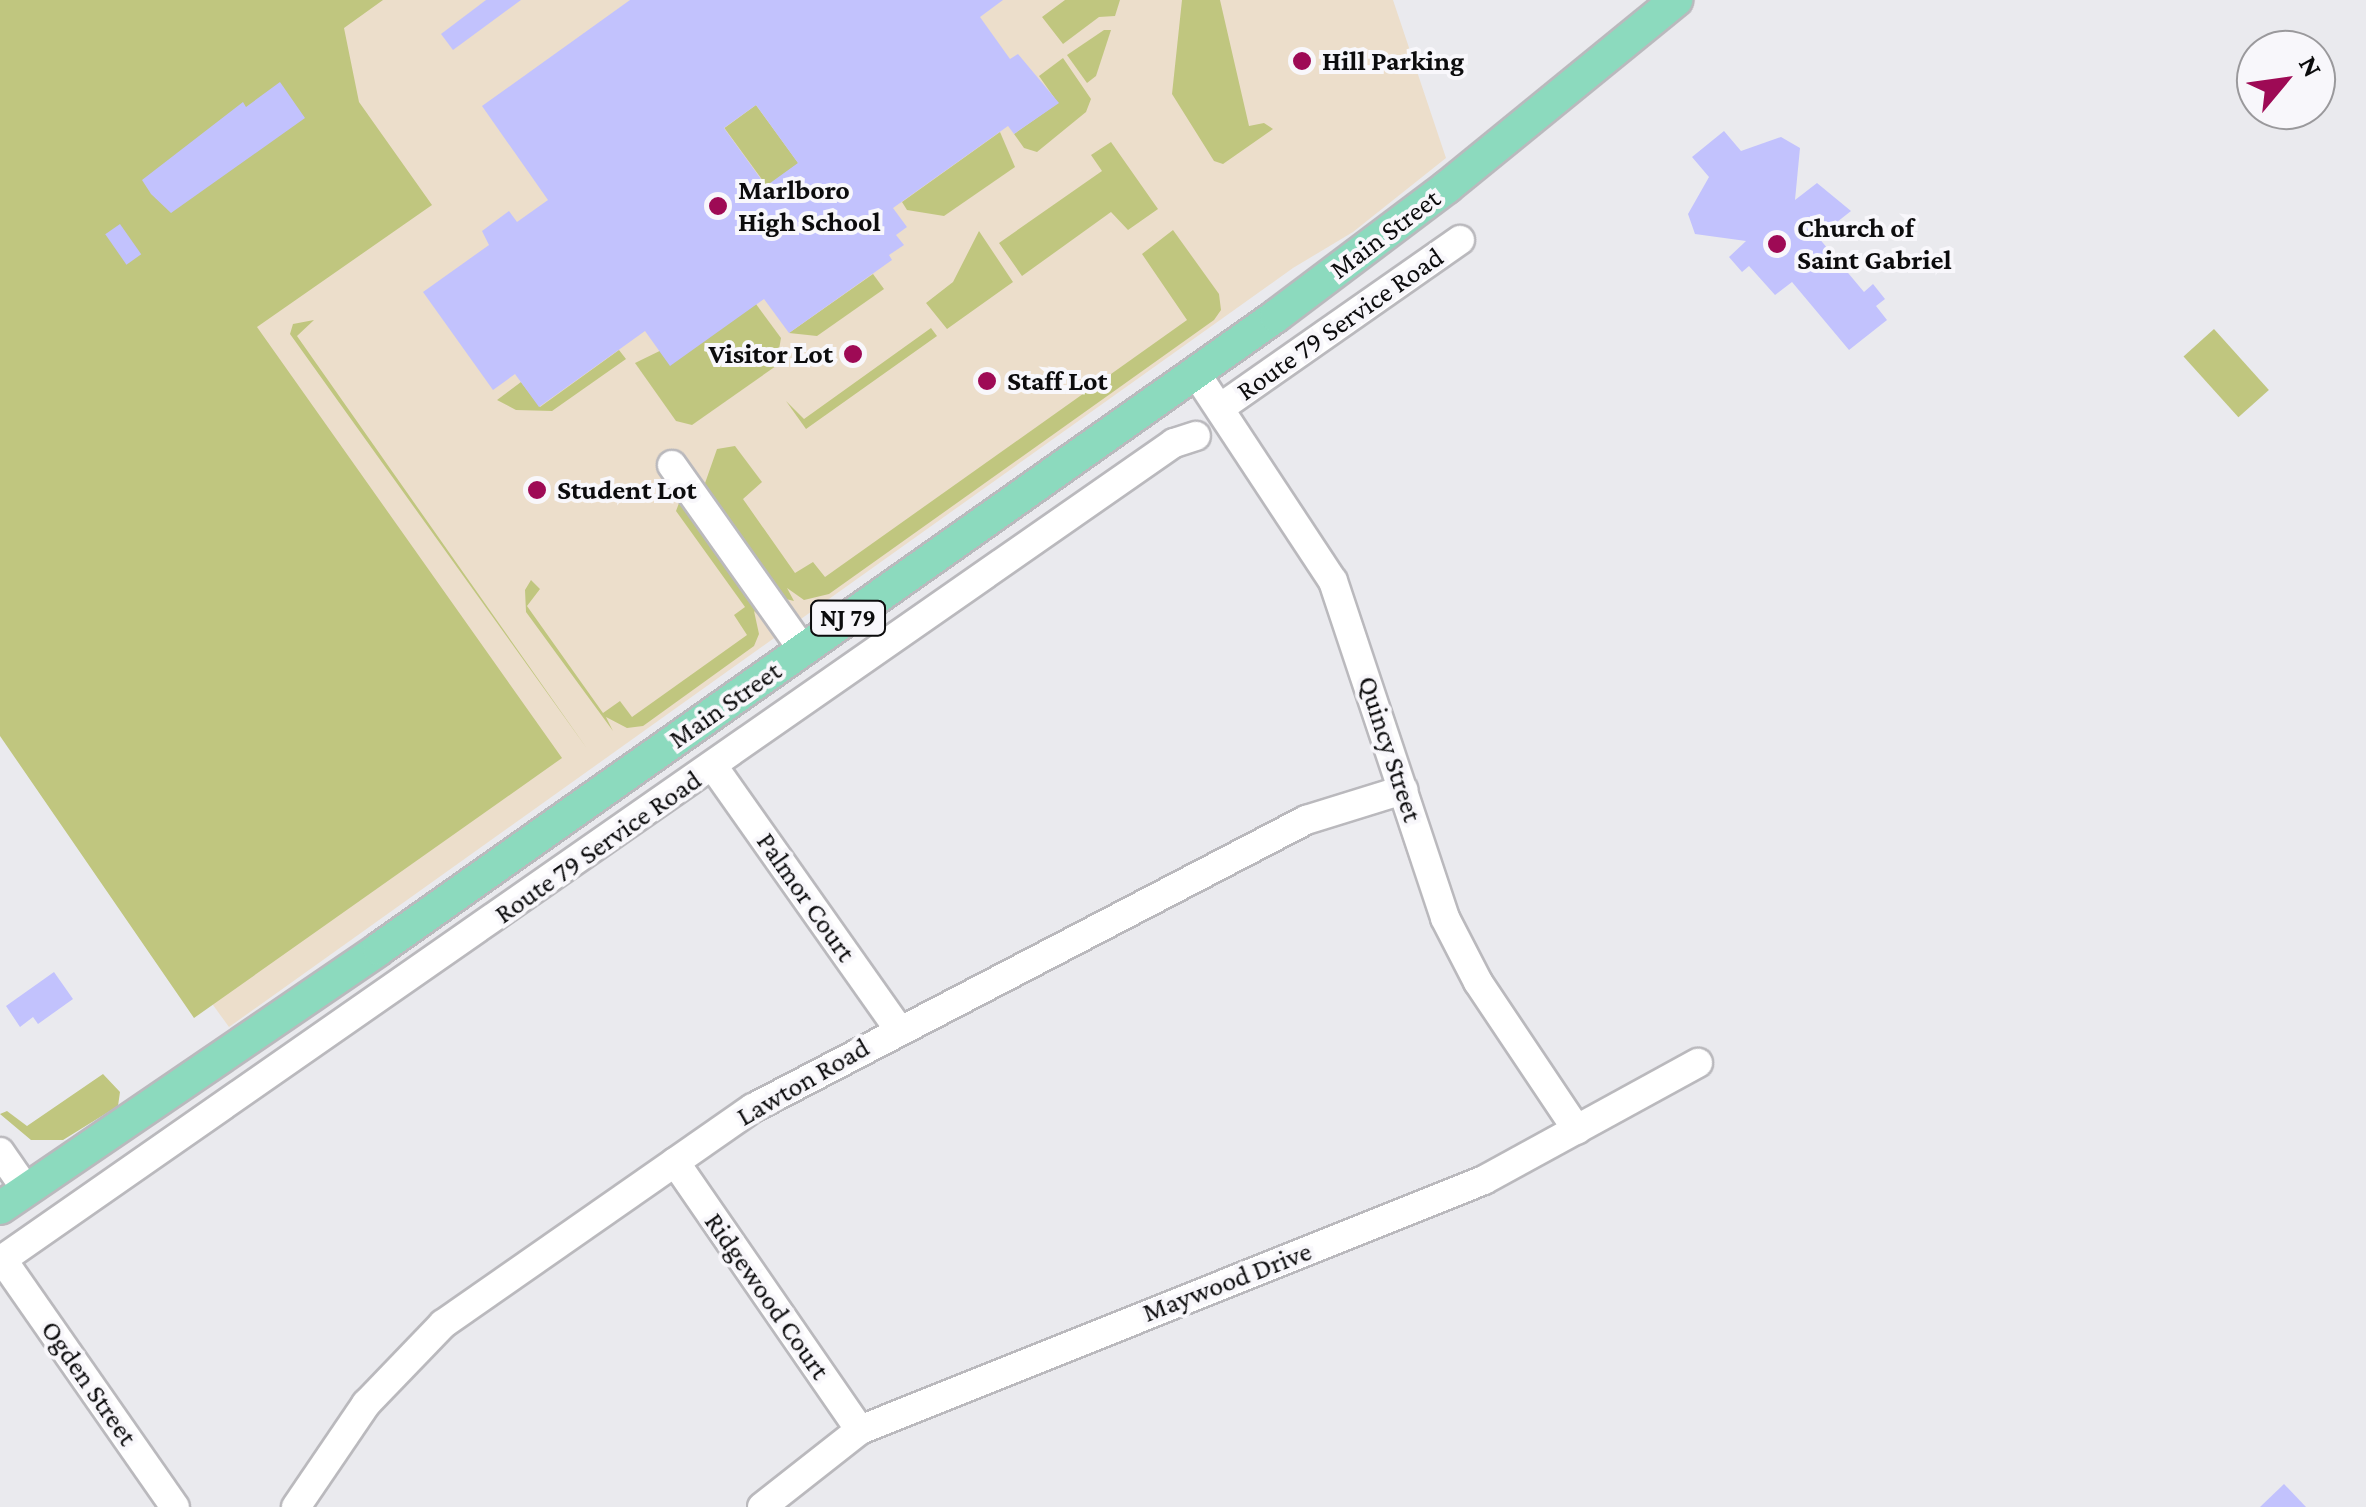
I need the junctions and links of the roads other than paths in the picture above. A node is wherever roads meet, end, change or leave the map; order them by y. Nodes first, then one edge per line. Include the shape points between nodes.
1 (1676, 0) edge
2 (1460, 240) dead end
3 (1195, 372) junction
4 (1220, 408) junction
5 (1196, 436) dead end
6 (672, 466) dead end
7 (803, 650) junction
8 (713, 766) junction
9 (1403, 790) junction
10 (898, 1028) junction
11 (1698, 1063) dead end
12 (1576, 1130) junction
13 (0, 1152) edge
14 (675, 1162) junction
15 (13, 1198) edge
16 (1, 1260) edge
17 (860, 1430) junction
18 (175, 1507) edge
19 (296, 1507) edge
20 (762, 1507) edge

1 - 3 main road, Main Street / NJ 79 via 1447,188
2 - 4 street, Route 79 Service Road
3 - 4 street, Quincy Street
3 - 7 main road, Main Street / NJ 79
4 - 9 street, Quincy Street via 1333,581
5 - 8 street, Route 79 Service Road via 1174,443
6 - 7 street
7 - 15 main road, Main Street / NJ 79
8 - 10 street, Palmor Court
8 - 16 street, Route 79 Service Road
9 - 10 street, Lawton Road via 1306,820
9 - 12 street, Quincy Street via 1461,952
10 - 14 street, Lawton Road via 792,1083
11 - 12 street, Maywood Drive
12 - 17 street, Maywood Drive via 1484,1180
13 - 15 street
14 - 17 street, Ridgewood Court
14 - 19 street, Lawton Road via 416,1348 366,1404
16 - 18 street, Ogden Street
17 - 20 street, Maywood Drive

